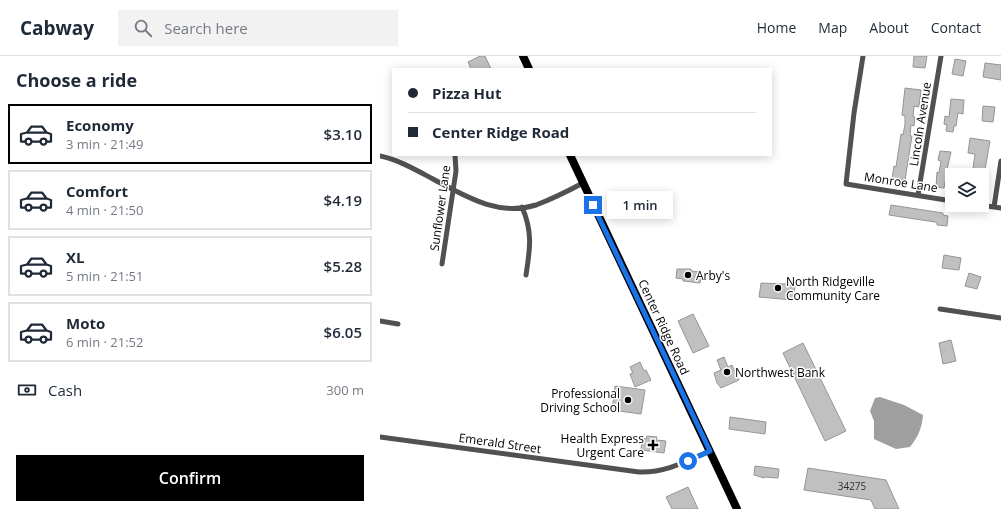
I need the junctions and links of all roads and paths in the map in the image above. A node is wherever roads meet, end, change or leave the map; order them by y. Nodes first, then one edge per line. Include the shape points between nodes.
1 (522, 56) edge
2 (863, 56) edge
3 (941, 56) edge
4 (528, 68) edge
5 (380, 156) edge
6 (455, 156) edge
7 (570, 156) edge
8 (1001, 161) edge
9 (583, 183) junction
10 (453, 190) junction
11 (918, 195) junction
12 (945, 200) edge
13 (989, 206) edge
14 (994, 207) junction
15 (522, 208) junction
16 (1001, 208) edge
17 (442, 264) dead end
18 (526, 275) dead end
19 (940, 309) dead end
20 (1001, 318) edge
21 (380, 321) edge
22 (398, 324) dead end
23 (380, 437) edge
24 (710, 451) junction
25 (737, 509) edge

1 - 4 main road
2 - 11 street, Monroe Lane via 846,184
3 - 11 street, Lincoln Avenue
5 - 10 street via 401,162
6 - 10 street, Sunflower Lane
7 - 9 main road, Center Ridge Road
8 - 14 street
9 - 15 street via 549,200
9 - 24 main road, Center Ridge Road
10 - 15 street via 488,205
10 - 17 street, Sunflower Lane
11 - 12 street, Monroe Lane
13 - 14 street
14 - 16 street
15 - 18 street via 530,238
19 - 20 street
21 - 22 street
23 - 24 street, Emerald Street via 639,472 669,468
24 - 25 main road, Center Ridge Road

